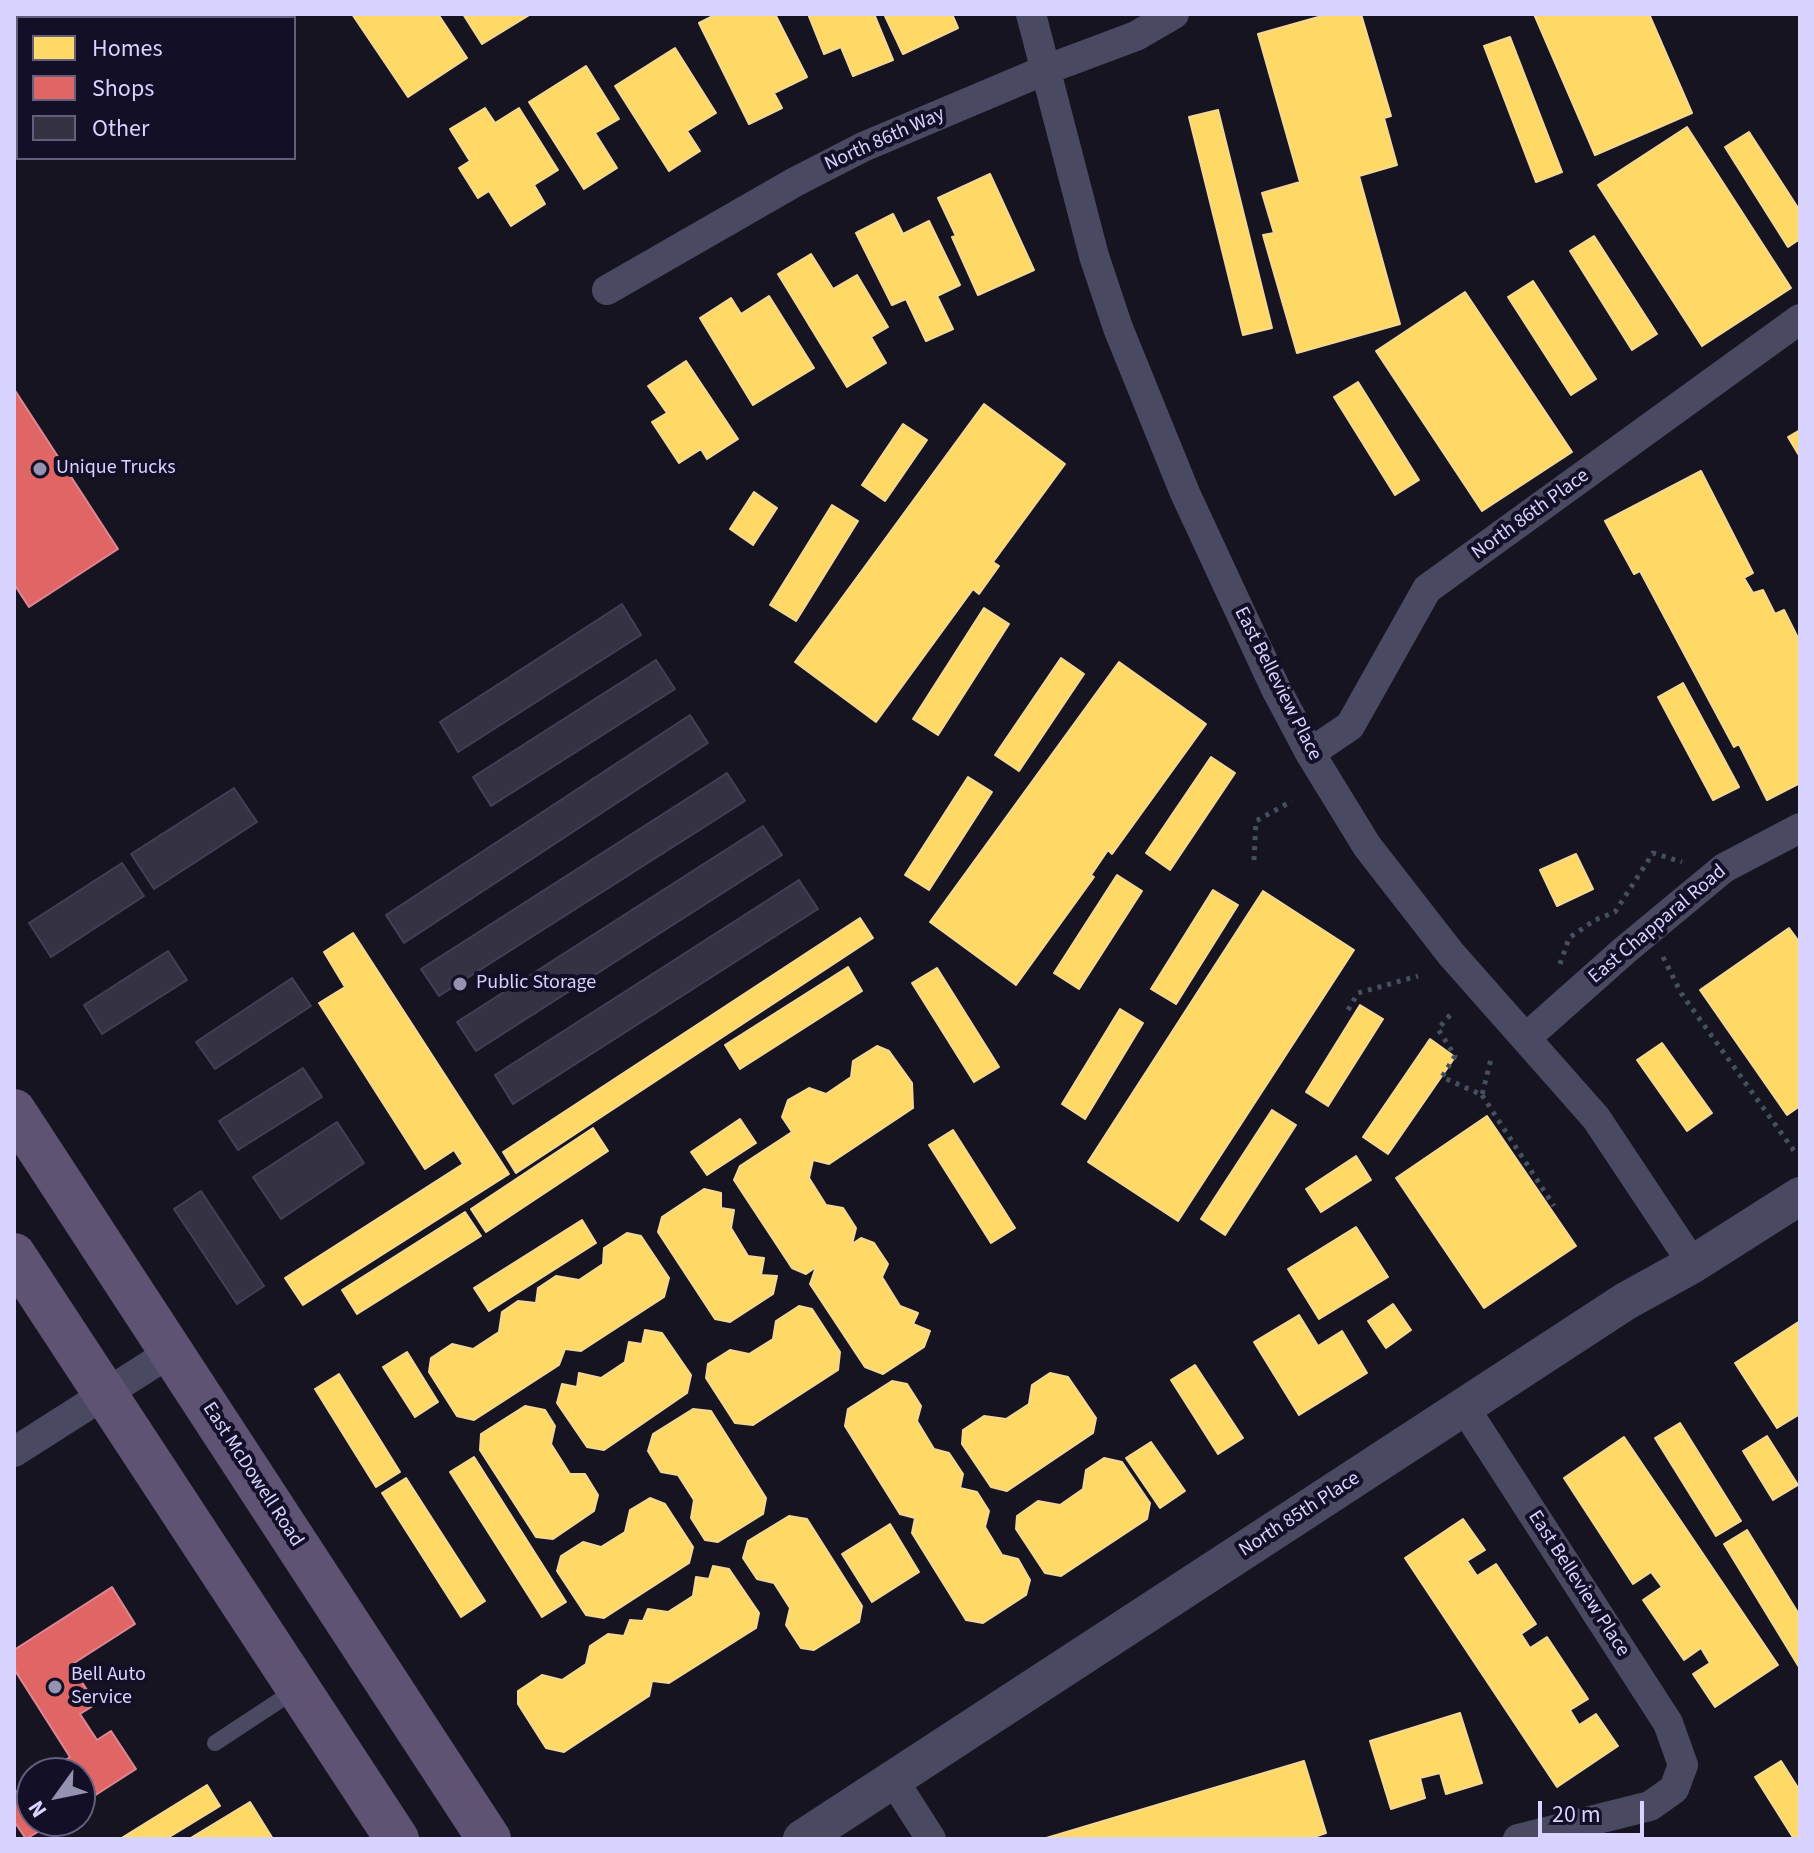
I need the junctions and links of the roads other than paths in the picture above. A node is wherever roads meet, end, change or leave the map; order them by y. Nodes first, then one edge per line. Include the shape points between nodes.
1 (1031, 14) edge
2 (1174, 14) edge
3 (1045, 70) junction
4 (607, 290) dead end
5 (1800, 319) edge
6 (1310, 753) junction
7 (1800, 828) edge
8 (1527, 1037) junction
9 (14, 1111) edge
10 (1800, 1196) edge
11 (14, 1255) edge
12 (1693, 1264) junction
13 (171, 1352) junction
14 (105, 1394) junction
15 (1464, 1407) junction
16 (14, 1452) edge
17 (298, 1689) junction
18 (215, 1743) dead end
19 (894, 1781) junction
20 (397, 1839) edge
21 (489, 1839) edge
22 (802, 1839) edge
23 (931, 1839) edge
24 (1518, 1839) edge

1 - 3 street, East Belleview Place
2 - 3 street, North 86th Way via 1136,36
3 - 4 street, North 86th Way via 863,147
3 - 6 street, East Belleview Place via 1118,328 1185,493
5 - 6 street, North 86th Place via 1427,589 1350,726
6 - 8 street, East Belleview Place via 1367,846 1451,954
7 - 8 street, East Chapparal Road via 1724,868
8 - 12 street, East Belleview Place via 1596,1118
9 - 13 main road, East McDowell Road
10 - 12 street, North 85th Place
11 - 14 main road
12 - 15 street, North 85th Place via 1626,1301
13 - 14 street
13 - 21 main road, East McDowell Road
14 - 16 street
14 - 17 main road
15 - 19 street, North 85th Place
15 - 24 street, East Belleview Place via 1668,1723 1683,1765 1674,1789 1650,1806
17 - 18 lane
17 - 20 main road
19 - 22 street, North 85th Place
19 - 23 street

